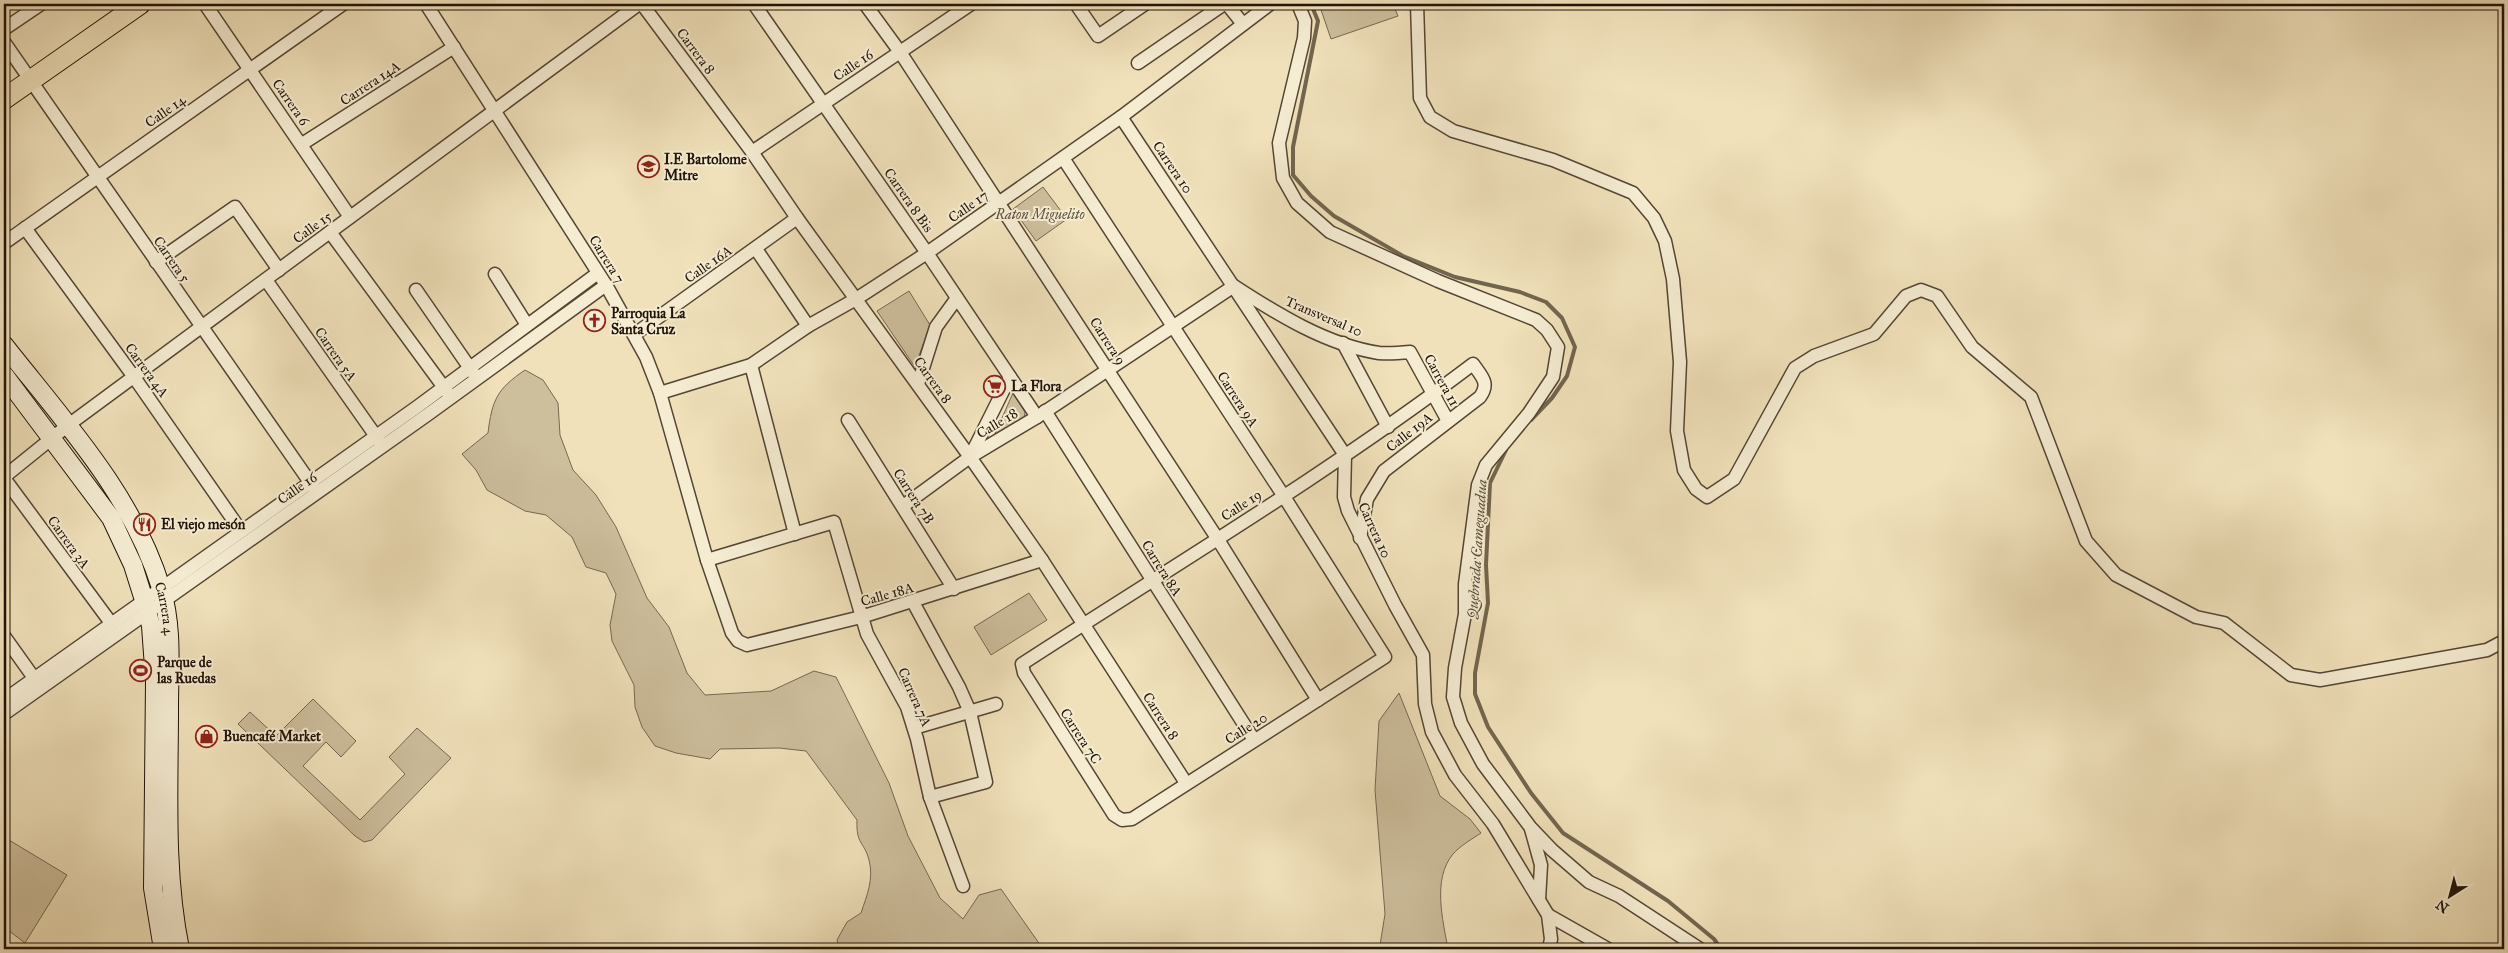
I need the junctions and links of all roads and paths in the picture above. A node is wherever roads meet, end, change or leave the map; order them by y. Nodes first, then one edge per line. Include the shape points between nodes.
1 (41, 4) edge
2 (140, 4) edge
3 (206, 4) edge
4 (343, 4) edge
5 (426, 4) edge
6 (641, 4) edge
7 (754, 4) edge
8 (865, 4) edge
9 (971, 4) edge
10 (1076, 4) edge
11 (1145, 4) edge
12 (1226, 4) edge
13 (1270, 4) edge
14 (1298, 4) edge
15 (1417, 4) edge
16 (1243, 24) junction
17 (4, 29) edge
18 (4, 42) edge
19 (454, 47) junction
20 (900, 52) junction
21 (1138, 63) dead end
22 (250, 69) junction
23 (30, 80) junction
24 (4, 99) edge
25 (824, 102) junction
26 (495, 110) junction
27 (1121, 117) junction
28 (302, 144) junction
29 (752, 152) junction
30 (1063, 158) junction
31 (97, 177) junction
32 (999, 202) junction
33 (350, 217) junction
34 (797, 218) junction
35 (25, 228) junction
36 (330, 232) junction
37 (4, 243) edge
38 (756, 249) junction
39 (927, 253) junction
40 (156, 262) junction
41 (279, 270) junction
42 (598, 273) junction
43 (495, 274) dead end
44 (266, 280) junction
45 (606, 285) junction
46 (1234, 286) junction
47 (416, 290) dead end
48 (957, 298) junction
49 (856, 299) junction
50 (527, 325) junction
51 (808, 326) junction
52 (1173, 326) junction
53 (202, 327) junction
54 (635, 334) junction
55 (1343, 343) junction
56 (4, 345) edge
57 (1410, 352) joint
58 (1473, 364) joint
59 (752, 365) junction
60 (1108, 368) junction
61 (473, 373) junction
62 (4, 375) edge
63 (134, 377) junction
64 (1010, 377) junction
65 (918, 384) junction
66 (447, 392) junction
67 (660, 393) junction
68 (1434, 394) junction
69 (1041, 414) junction
70 (848, 420) dead end
71 (1448, 421) junction
72 (67, 426) junction
73 (1388, 427) junction
74 (51, 438) junction
75 (379, 441) junction
76 (1345, 455) junction
77 (970, 457) junction
78 (4, 477) edge
79 (314, 487) junction
80 (1283, 495) junction
81 (903, 506) junction
82 (241, 531) junction
83 (795, 534) junction
84 (1217, 538) junction
85 (1360, 538) junction
86 (707, 560) junction
87 (1042, 560) junction
88 (1152, 580) junction
89 (954, 589) junction
90 (162, 594) junction
91 (913, 602) junction
92 (146, 606) junction
93 (862, 617) junction
94 (111, 624) junction
95 (1084, 624) junction
96 (4, 636) edge
97 (738, 641) joint
98 (2504, 641) edge
99 (1385, 657) joint
100 (1022, 664) joint
101 (34, 678) junction
102 (162, 690) junction
103 (4, 700) edge
104 (1318, 700) junction
105 (996, 704) dead end
106 (970, 712) junction
107 (4, 714) edge
108 (914, 728) junction
109 (1254, 740) junction
110 (1186, 783) junction
111 (930, 797) junction
112 (1122, 820) joint
113 (1530, 828) junction
114 (963, 886) dead end
115 (1539, 900) junction
116 (1548, 915) junction
117 (163, 949) edge
118 (180, 949) edge
119 (1549, 949) edge
120 (1608, 949) edge
121 (1700, 949) edge

1 - 17 street
2 - 23 main road
3 - 22 street, Carrera 6
4 - 22 street, Calle 14
5 - 19 street, Carrera 7
6 - 26 street, Calle 15
6 - 29 street, Carrera 8
7 - 25 street, Carrera 8 Bis
8 - 20 street, Carrera 9
9 - 20 street, Calle 16
10 - 11 street via 1098,36
12 - 16 street
12 - 21 street
13 - 16 street, Calle 17
14 - 113 street via 1305,21 1304,38 1279,142 1282,178 1297,203 1330,232 1438,282 1536,320 1558,347 1553,378 1486,465 1478,485 1453,697 1461,723 1483,764
15 - 98 street via 1420,98 1430,117 1453,130 1553,160 1633,193 1654,218 1666,241 1673,279 1680,362 1678,431 1684,470 1696,489 1708,497 1734,479 1794,368 1814,356 1874,334 1906,296 1921,290 1937,296 1972,347 2031,397 2086,541 2116,575 2196,617 2224,623 2290,675 2320,680 2487,650
16 - 27 street, Calle 17
18 - 23 street, Carrera 5
19 - 26 street, Carrera 7
19 - 28 street, Carrera 14A
20 - 25 street, Calle 16
20 - 32 street, Carrera 9
22 - 28 street, Carrera 6
22 - 31 street, Calle 14
23 - 24 main road
23 - 31 street, Carrera 5
25 - 29 street, Calle 16
25 - 39 street, Carrera 8 Bis
26 - 33 street, Calle 15
26 - 42 street, Carrera 7
27 - 30 street, Calle 17
27 - 46 street, Carrera 10
28 - 33 street, Carrera 6
29 - 34 street, Carrera 8
30 - 32 street, Calle 17
30 - 52 street, Carrera 9A
31 - 35 street, Calle 14
31 - 40 street, Carrera 5
32 - 39 street, Calle 17
32 - 60 street, Carrera 9
33 - 36 street, Calle 15
34 - 38 street, Calle 16A
34 - 49 street, Carrera 8
35 - 37 street, Calle 14
35 - 63 street, Carrera 4A
36 - 41 street, Calle 15
36 - 66 street
38 - 51 street
38 - 54 street, Calle 16A
39 - 48 street, Carrera 8 Bis
39 - 49 street, Calle 17
40 - 41 street via 235,207
40 - 53 street, Carrera 5
41 - 44 street, Calle 15
42 - 45 street, Carrera 7
42 - 50 street, Calle 16
43 - 50 street
44 - 53 street, Calle 15
44 - 75 street, Carrera 5A
45 - 54 street, Carrera 7
45 - 61 street, Calle 16
46 - 52 street, Calle 18
46 - 55 street, Transversal 10 via 1276,313
46 - 76 street, Carrera 10
47 - 61 street
48 - 64 street, Carrera 8 Bis
48 - 65 street via 936,327
49 - 51 street, Calle 17
49 - 65 street, Carrera 8
50 - 61 street, Calle 16
51 - 59 street, Calle 17
52 - 60 street, Calle 18
52 - 80 street, Carrera 9A
53 - 63 street, Calle 15
53 - 79 street, Carrera 5
54 - 67 street, Carrera 7
55 - 57 street, Transversal 10 via 1380,353
55 - 73 street
56 - 72 main road, Carrera 4
57 - 68 street, Carrera 11
58 - 68 street, Calle 19
58 - 71 street, Calle 19A via 1486,388 1480,398
59 - 67 street, Calle 17
59 - 83 street
60 - 69 street, Calle 18
60 - 84 street, Carrera 9
61 - 66 street, Calle 16
62 - 74 main road, Carrera 4
63 - 72 street, Calle 15
63 - 82 street, Carrera 4A
64 - 69 street, Carrera 8 Bis
64 - 77 street
65 - 77 street, Carrera 8
66 - 75 street, Calle 16
67 - 86 street, Carrera 7
68 - 71 street, Carrera 11
68 - 73 street, Calle 19
69 - 77 street, Calle 18
69 - 88 street, Carrera 8A
70 - 81 street, Carrera 7B
71 - 85 street, Calle 19A via 1384,470 1367,499
72 - 74 street, Calle 15
72 - 90 main road, Carrera 4 via 135,523
73 - 76 street, Calle 19
74 - 78 street, Calle 15
74 - 92 main road, Carrera 4 via 111,518 133,565
75 - 79 street, Calle 16
76 - 80 street, Calle 19
76 - 85 street, Carrera 10 via 1344,497
77 - 81 street, Calle 18
77 - 87 street, Carrera 8
78 - 94 street, Carrera 3A
79 - 82 street, Calle 16
79 - 90 street, Calle 16
80 - 84 street, Calle 19
80 - 99 street, Carrera 9A
81 - 89 street, Carrera 7B
82 - 90 street, Calle 16
83 - 86 street
83 - 93 street, Carrera 7A via 834,522
84 - 88 street, Calle 19
84 - 104 street, Carrera 9
85 - 115 street, Carrera 10 via 1423,655 1424,704 1443,756 1493,824
86 - 97 street, Carrera 7 via 732,633
87 - 89 street, Calle 18A
87 - 95 street, Carrera 8
88 - 95 street, Calle 19
88 - 109 street, Carrera 8A
89 - 91 street, Calle 18A
90 - 92 street, Calle 16
90 - 102 main road, Carrera 4 via 169,633
91 - 93 street, Calle 18A
91 - 106 street
92 - 94 street, Calle 16
92 - 102 main road, Carrera 4
92 - 107 street, Calle 16
93 - 97 street, Calle 18A via 747,645
93 - 108 street, Carrera 7A via 867,634
94 - 101 street, Calle 16
95 - 100 street, Calle 19
95 - 110 street, Carrera 8
96 - 101 street
99 - 104 street, Calle 20
100 - 112 street, Carrera 7C via 1024,673 1114,815
101 - 103 street, Calle 16
102 - 117 main road, Carrera 4 via 152,867 156,918
102 - 118 main road, Carrera 4 via 170,875
104 - 109 street, Calle 20
105 - 106 street
106 - 108 street
106 - 111 street via 986,782
108 - 111 street, Carrera 7A
109 - 110 street, Calle 20
110 - 112 street, Calle 20 via 1132,820
111 - 114 street, Carrera 7A
113 - 115 street via 1541,865
113 - 121 street via 1589,882 1619,896
115 - 116 street, Carrera 10
116 - 119 street
116 - 120 street

